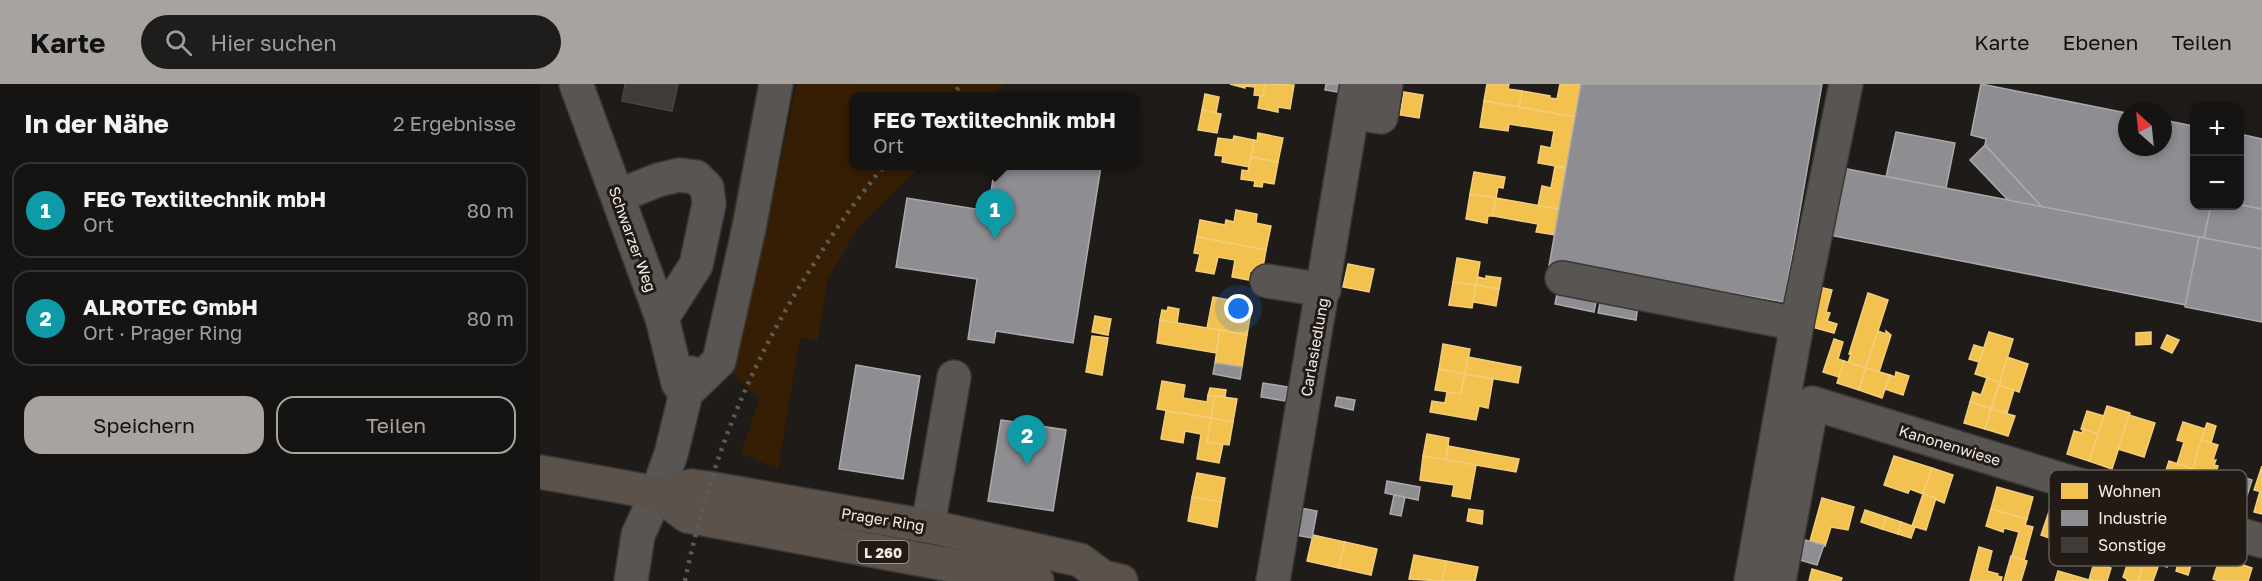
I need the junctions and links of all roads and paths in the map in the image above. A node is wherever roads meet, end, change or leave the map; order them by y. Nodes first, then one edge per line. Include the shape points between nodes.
1 (576, 84) edge
2 (776, 84) edge
3 (1386, 84) edge
4 (1846, 84) edge
5 (1355, 98) edge
6 (618, 196) junction
7 (1562, 278) dead end
8 (1267, 280) dead end
9 (1324, 290) junction
10 (662, 318) junction
11 (1797, 324) junction
12 (696, 355) dead end
13 (954, 377) dead end
14 (685, 394) junction
15 (540, 472) edge
16 (2049, 476) edge
17 (657, 493) junction
18 (928, 526) junction
19 (2247, 536) edge
20 (2262, 541) edge
21 (1105, 580) edge
22 (631, 581) edge
23 (1037, 581) edge
24 (1273, 581) edge
25 (1751, 581) edge
26 (1779, 581) edge

1 - 6 street, Schwarzer Weg
2 - 14 street via 719,361
3 - 5 street, Carlasiedlung via 1381,117
4 - 11 street
5 - 9 street, Carlasiedlung
6 - 10 street, Schwarzer Weg
6 - 10 street via 679,175 696,177 707,188 709,204 696,266
7 - 11 street
8 - 9 street
9 - 24 street, Carlasiedlung
10 - 14 street, Schwarzer Weg via 678,383
11 - 25 street
12 - 14 street
13 - 18 street
14 - 17 street
15 - 17 main road, Prager Ring / L 260
16 - 26 street, Kanonenwiese via 1812,403
17 - 18 main road, Prager Ring / L 260 via 692,486
17 - 22 street via 638,535
17 - 23 main road, Prager Ring / L 260 via 687,516
18 - 21 main road, Prager Ring / L 260 via 1080,560
19 - 20 street, Kanonenwiese

